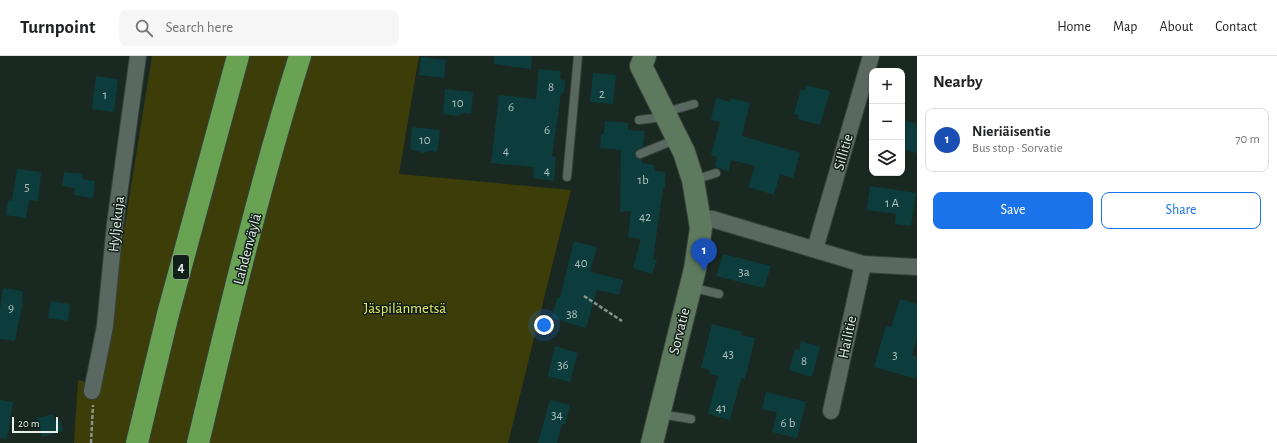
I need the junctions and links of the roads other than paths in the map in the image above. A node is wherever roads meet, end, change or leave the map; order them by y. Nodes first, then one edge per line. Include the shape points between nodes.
1 (138, 56) edge
2 (238, 56) edge
3 (300, 56) edge
4 (578, 56) edge
5 (871, 56) edge
6 (640, 59) edge
7 (694, 104) dead end
8 (667, 114) junction
9 (639, 120) dead end
10 (677, 136) junction
11 (640, 154) dead end
12 (716, 173) dead end
13 (567, 177) dead end
14 (692, 180) junction
15 (700, 218) junction
16 (816, 249) junction
17 (863, 264) junction
18 (917, 267) edge
19 (690, 287) junction
20 (719, 294) dead end
21 (92, 391) road end
22 (831, 411) dead end
23 (659, 414) junction
24 (691, 420) dead end
25 (137, 443) edge
26 (198, 443) edge
27 (652, 443) edge

1 - 21 street, Hyljekuja via 115,224 105,326
2 - 25 highway, 4 via 170,307
3 - 26 highway, Lahdenväylä via 228,321
4 - 13 lane
5 - 16 street, Sillitie
6 - 8 street, Sorvatie
7 - 8 lane
8 - 9 lane
8 - 10 street, Sorvatie
10 - 11 lane
10 - 14 street, Sorvatie
12 - 14 lane
14 - 15 street, Sorvatie
15 - 16 street via 712,219
15 - 19 street, Sorvatie via 699,247
16 - 17 street
17 - 18 street
17 - 22 street, Hailitie
19 - 20 lane
19 - 23 street, Sorvatie
23 - 24 lane
23 - 27 street, Sorvatie

